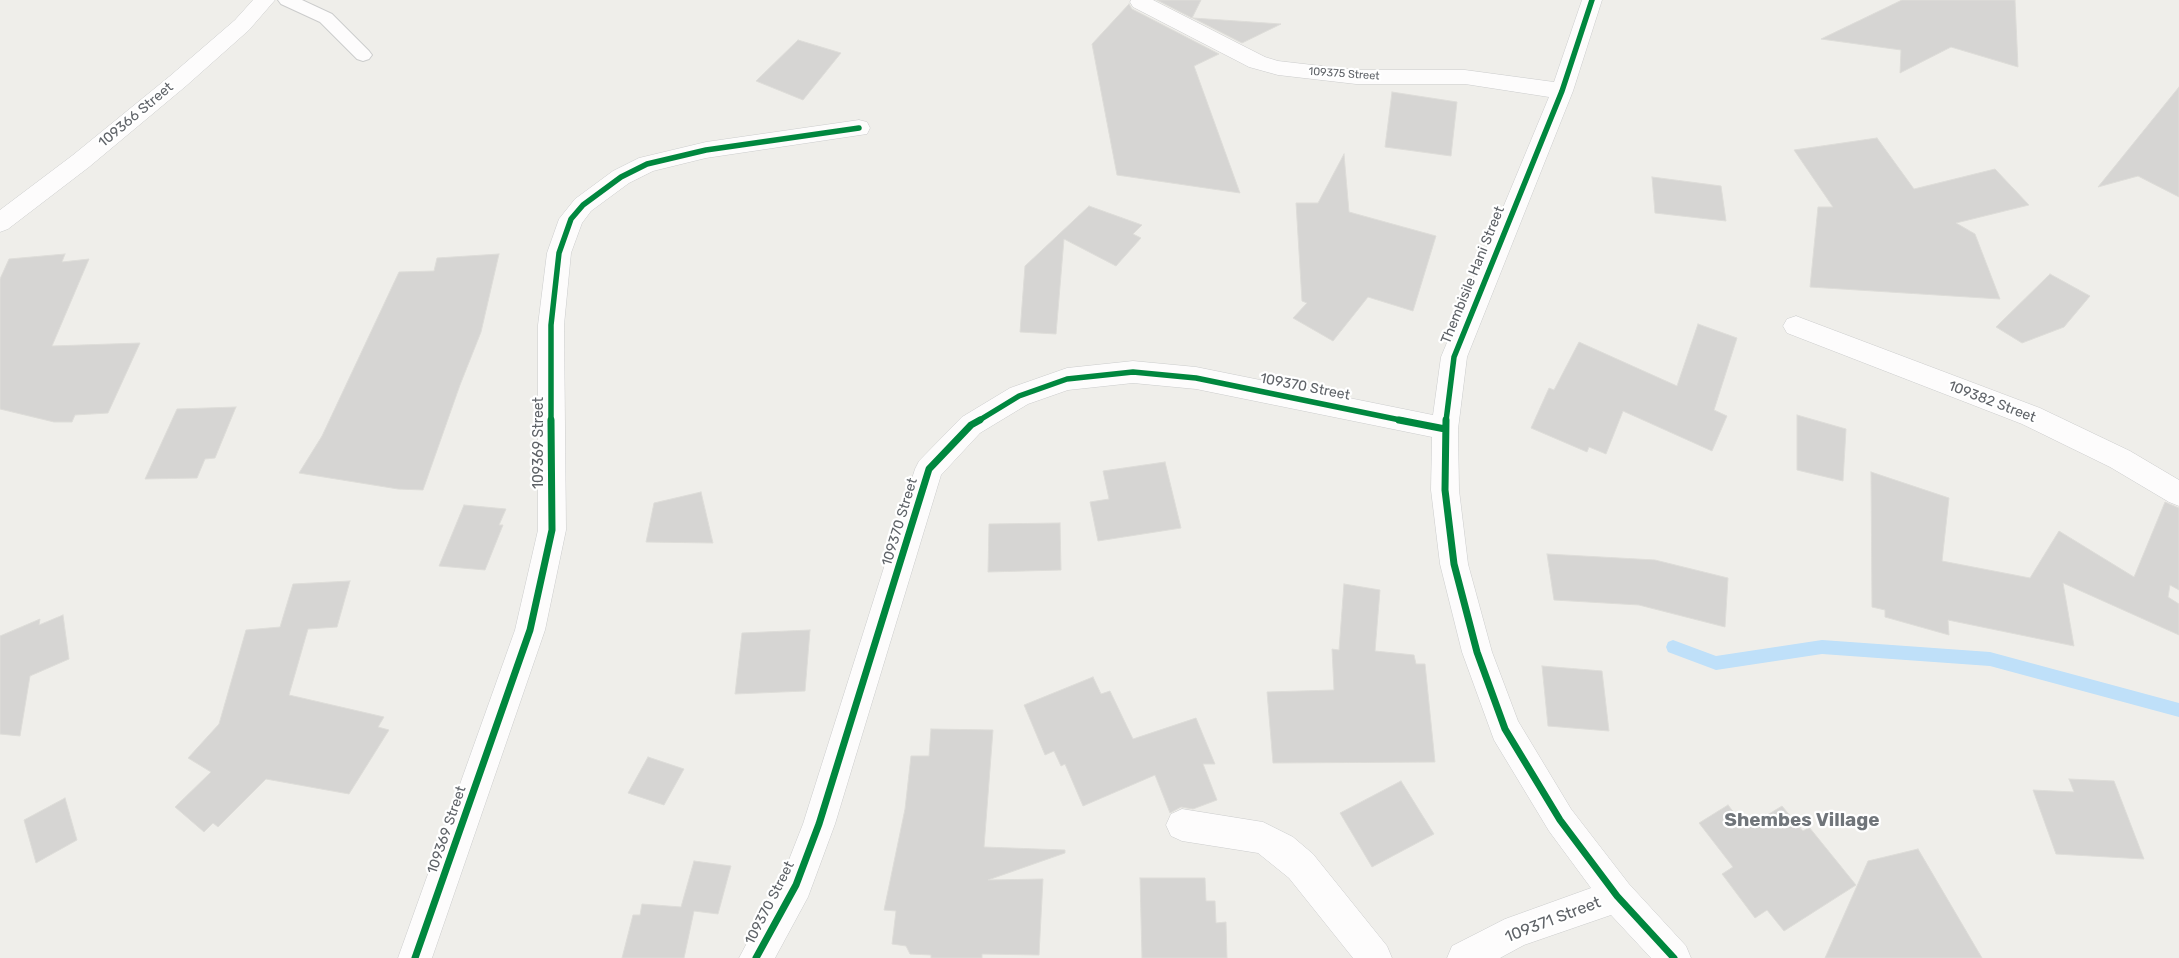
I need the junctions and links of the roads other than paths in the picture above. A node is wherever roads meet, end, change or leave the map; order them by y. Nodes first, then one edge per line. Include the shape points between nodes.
1 (265, 0) edge
2 (286, 0) edge
3 (1592, 0) edge
4 (1140, 2) dead end
5 (363, 55) dead end
6 (1562, 91) junction
7 (859, 128) dead end
8 (0, 222) edge
9 (1796, 326) dead end
10 (1445, 429) junction
11 (2179, 494) edge
12 (1182, 825) dead end
13 (1617, 896) junction
14 (415, 958) edge
15 (756, 958) edge
16 (1375, 958) edge
17 (1464, 958) edge
18 (1674, 958) edge

1 - 8 street, 109366 Street via 242,25 178,81
2 - 5 lane via 326,18
3 - 6 street, Thembisile Hani Street
4 - 6 street, 109375 Street via 1257,62 1278,68 1356,77 1465,77
6 - 10 street, Thembisile Hani Street via 1454,357
7 - 14 street, 109369 Street via 706,150 648,164 621,177 583,205 570,219 559,253 551,325 552,530 530,630
9 - 11 street, 109382 Street via 2031,416 2120,459
10 - 13 street, Thembisile Hani Street via 1445,490 1454,564 1477,652 1505,729 1560,820
10 - 15 street, 109370 Street via 1196,378 1133,372 1067,379 1019,396 971,425 929,469 819,824 796,886
12 - 16 street via 1263,838 1281,849 1301,866
13 - 17 street, 109371 Street via 1517,931
13 - 18 street, Thembisile Hani Street

